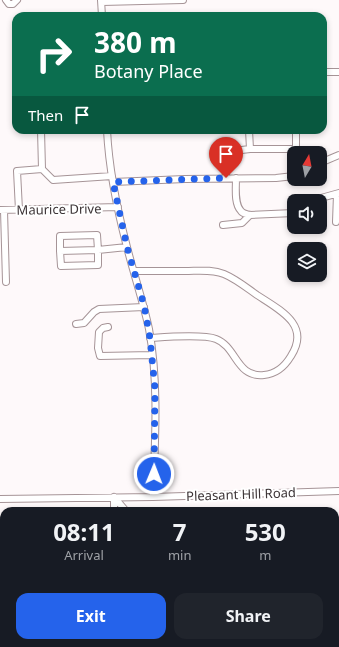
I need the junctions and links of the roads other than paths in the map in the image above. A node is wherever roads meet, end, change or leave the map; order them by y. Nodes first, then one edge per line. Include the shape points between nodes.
1 (6, 0) edge
2 (17, 0) edge
3 (183, 0) edge
4 (102, 1) edge
5 (102, 12) edge
6 (327, 72) edge
7 (339, 72) edge
8 (41, 134) edge
9 (107, 134) edge
10 (248, 134) edge
11 (296, 134) edge
12 (296, 146) edge
13 (250, 149) junction
14 (287, 150) edge
15 (339, 155) edge
16 (327, 160) edge
17 (42, 169) junction
18 (287, 177) edge
19 (226, 178) junction
20 (236, 178) junction
21 (112, 179) junction
22 (338, 194) edge
23 (327, 197) edge
24 (118, 207) junction
25 (2, 210) edge
26 (19, 210) junction
27 (287, 213) edge
28 (250, 215) junction
29 (336, 222) dead end
30 (223, 225) dead end
31 (127, 247) junction
32 (98, 250) junction
33 (60, 251) junction
34 (134, 271) junction
35 (6, 282) dead end
36 (144, 307) junction
37 (76, 324) dead end
38 (108, 327) dead end
39 (150, 338) junction
40 (152, 355) junction
41 (339, 491) edge
42 (114, 497) junction
43 (153, 497) junction
44 (0, 499) edge
45 (114, 507) edge
46 (123, 507) edge

1 - 2 street via 9,4
3 - 4 street
4 - 5 street
6 - 7 street
8 - 17 street
9 - 21 street
10 - 13 street
11 - 12 street
13 - 14 street
13 - 19 street via 225,152
15 - 16 street
17 - 21 street via 53,180
17 - 26 street via 17,171
18 - 20 street
19 - 20 street
19 - 21 street
20 - 28 street via 237,204 240,211
21 - 24 street
22 - 23 street
22 - 29 street
24 - 26 street, Maurice Drive
24 - 31 street
25 - 26 street, Maurice Drive
25 - 35 street
27 - 28 street
28 - 30 street via 242,223
31 - 32 street
31 - 34 street
32 - 33 street
32 - 33 street via 98,264 61,266
32 - 33 street via 97,235 90,235 60,236
34 - 36 street
34 - 39 street via 207,271 224,274 283,312 293,323 297,333 296,345 288,360 277,371 263,375 254,374 243,368 228,347 215,339
36 - 37 street via 99,309 84,323
36 - 39 street
38 - 40 street via 98,332 100,356
39 - 40 street
40 - 43 street via 155,389
41 - 43 street, Pleasant Hill Road
42 - 43 street, Pleasant Hill Road
42 - 44 street, Pleasant Hill Road
42 - 45 street
42 - 46 street

